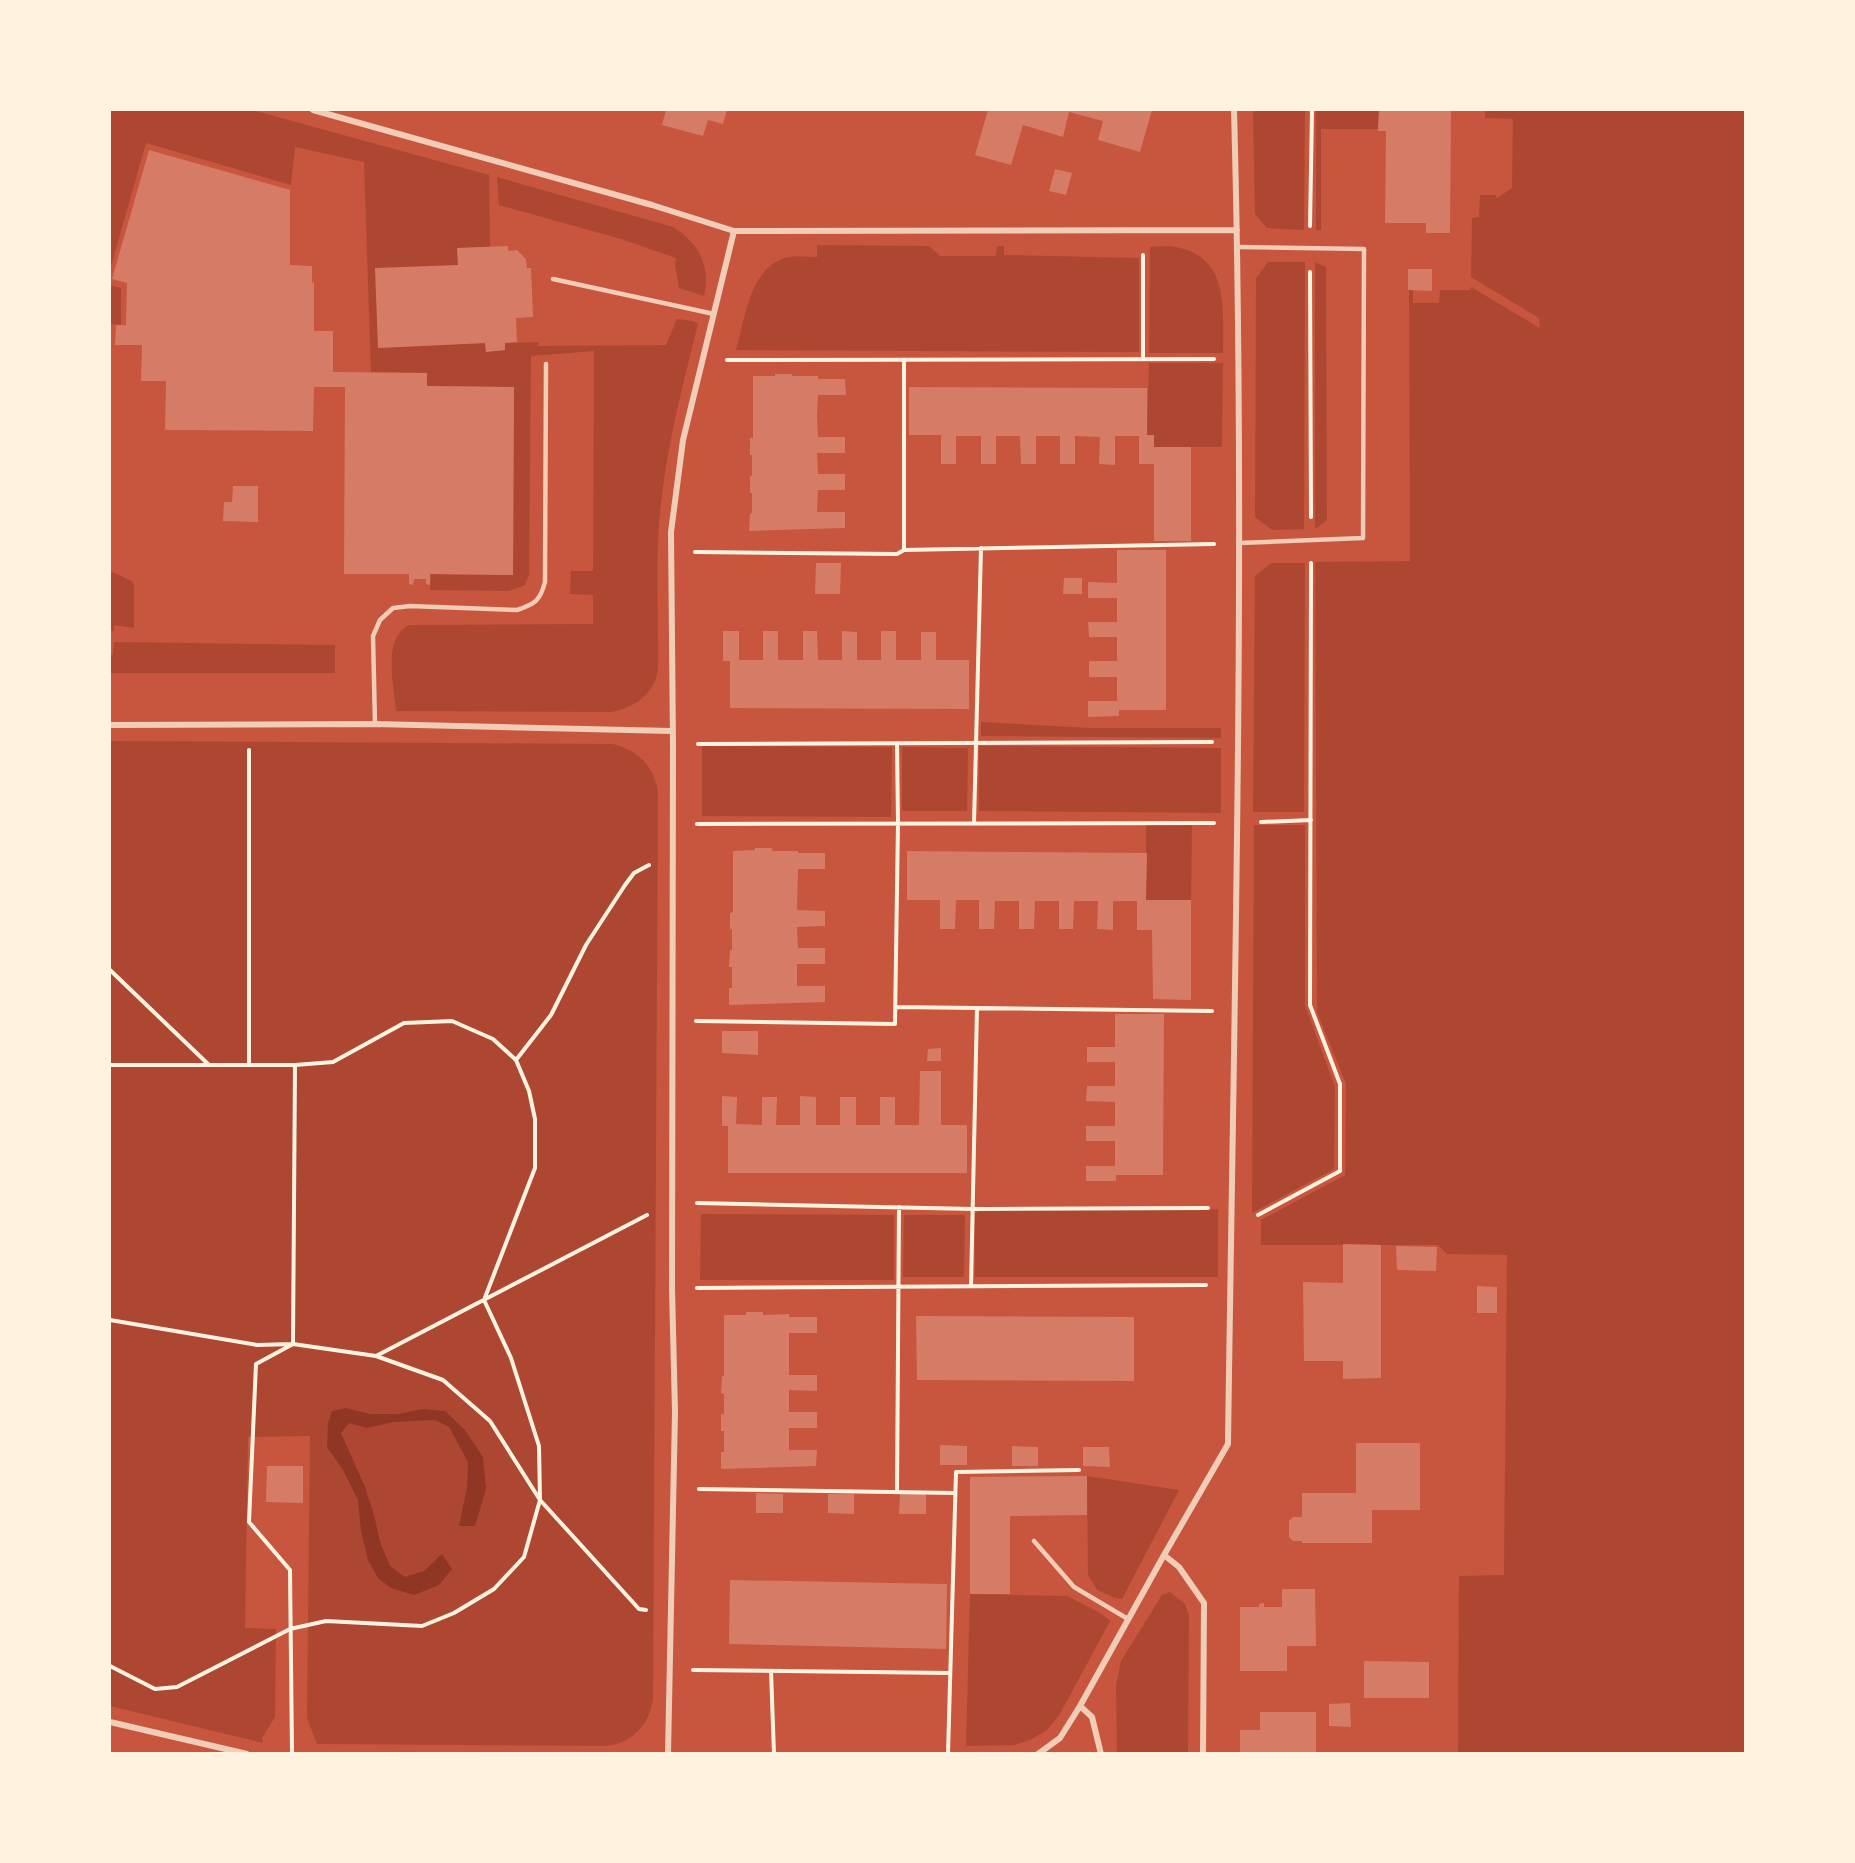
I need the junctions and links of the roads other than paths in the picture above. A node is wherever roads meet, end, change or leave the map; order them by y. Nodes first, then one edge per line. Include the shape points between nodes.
1 (313, 110) edge
2 (1234, 110) edge
3 (1237, 230) junction
4 (734, 231) junction
5 (1238, 248) junction
6 (553, 279) dead end
7 (714, 314) junction
8 (546, 364) dead end
9 (1239, 543) junction
10 (375, 724) junction
11 (110, 725) edge
12 (672, 731) junction
13 (1034, 1541) dead end
14 (1164, 1555) junction
15 (1128, 1619) junction
16 (1080, 1706) junction
17 (110, 1722) edge
18 (247, 1754) edge
19 (668, 1754) edge
20 (1038, 1754) edge
21 (1101, 1754) edge
22 (1203, 1754) edge

1 - 4 street
2 - 3 street
3 - 4 street
3 - 5 street
4 - 7 street
5 - 9 street
5 - 9 lane via 1364,249 1363,538
6 - 7 lane
7 - 12 street via 683,440 671,532
8 - 10 lane via 545,582 541,595 532,605 517,610 410,606 393,609 380,620 373,636
9 - 14 street via 1228,1443
10 - 11 street
10 - 12 street
12 - 19 street via 675,1488
13 - 15 lane via 1074,1587
14 - 15 street
14 - 22 street via 1179,1567 1204,1603
15 - 16 street
16 - 20 street via 1060,1738
16 - 21 street via 1092,1717
17 - 18 street

